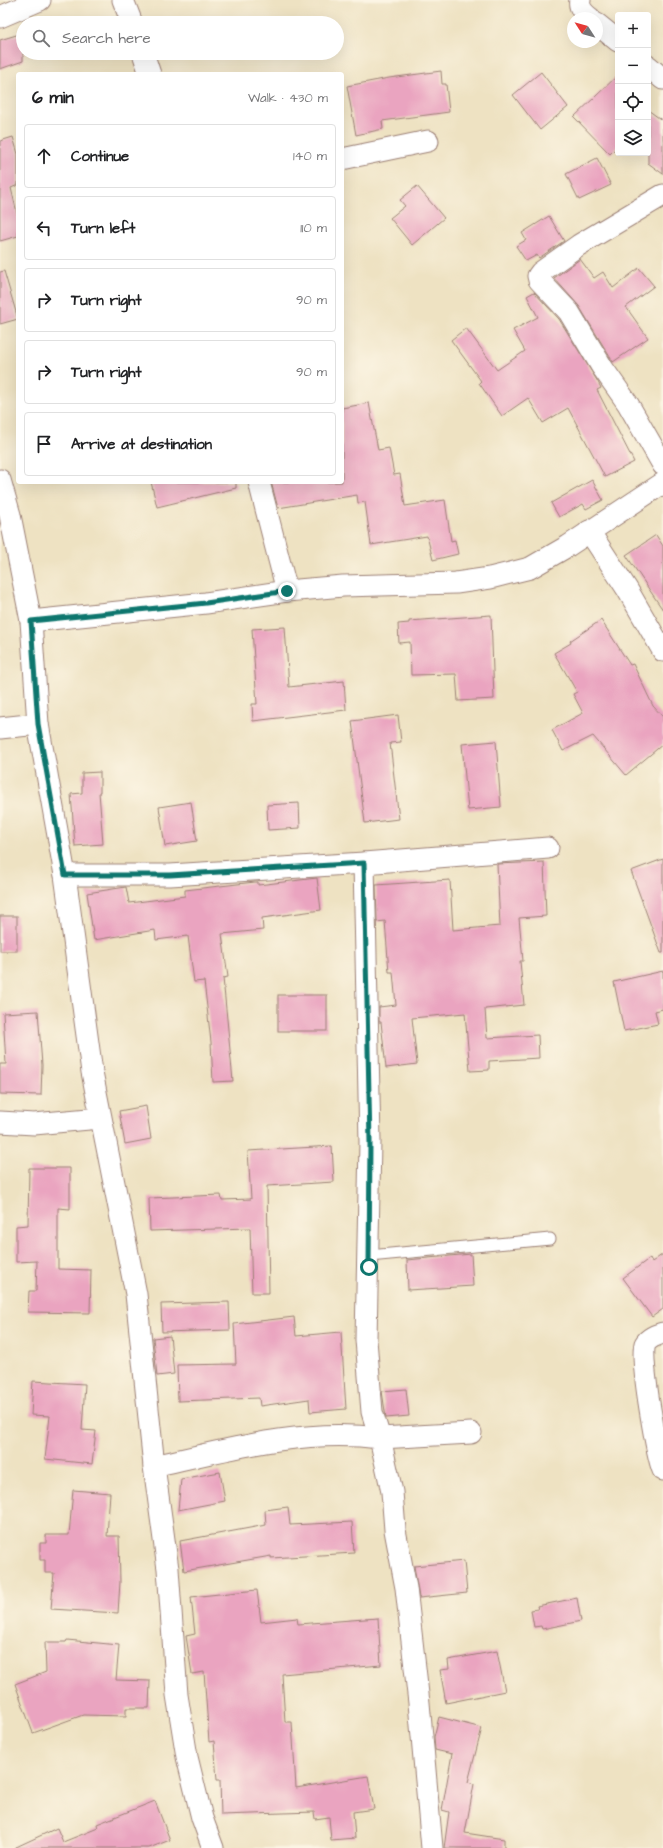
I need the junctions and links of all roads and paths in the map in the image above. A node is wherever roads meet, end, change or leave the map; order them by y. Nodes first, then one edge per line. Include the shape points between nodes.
1 (40, 0) edge
2 (123, 0) edge
3 (580, 0) edge
4 (583, 12) edge
5 (129, 16) edge
6 (0, 17) edge
7 (603, 29) edge
8 (615, 39) edge
9 (145, 60) edge
10 (651, 69) edge
11 (149, 72) edge
12 (663, 79) edge
13 (428, 141) dead end
14 (344, 160) edge
15 (663, 195) edge
16 (663, 465) edge
17 (0, 480) edge
18 (663, 483) edge
19 (259, 484) edge
20 (589, 531) junction
21 (287, 591) junction
22 (31, 621) junction
23 (663, 651) edge
24 (38, 724) junction
25 (0, 728) edge
26 (548, 848) dead end
27 (364, 863) junction
28 (65, 875) junction
29 (100, 1118) junction
30 (0, 1122) edge
31 (550, 1239) dead end
32 (369, 1256) junction
33 (663, 1333) edge
34 (471, 1433) dead end
35 (380, 1438) junction
36 (154, 1466) junction
37 (663, 1470) edge
38 (213, 1848) edge
39 (432, 1848) edge

1 - 6 street
2 - 5 street
3 - 4 street
7 - 8 street
9 - 11 street
10 - 12 street
13 - 14 street
15 - 16 street via 579,245 538,276 569,312 628,404
17 - 22 street via 10,515
18 - 20 street
19 - 21 street
20 - 21 street via 530,568 490,578 456,583 344,586
20 - 23 street
21 - 22 street via 206,603
22 - 24 street
24 - 25 street
24 - 28 street
26 - 27 street
27 - 28 street via 170,875
27 - 32 street via 370,1142
28 - 29 street
29 - 30 street via 34,1124
29 - 36 street via 136,1294
31 - 32 lane
32 - 35 street via 366,1340 372,1412
33 - 37 street via 652,1337 645,1344 643,1354
34 - 35 street
35 - 36 street via 361,1435 315,1435 246,1445
35 - 39 street via 392,1492 395,1530 406,1588
36 - 38 street via 168,1569 177,1695 202,1818

